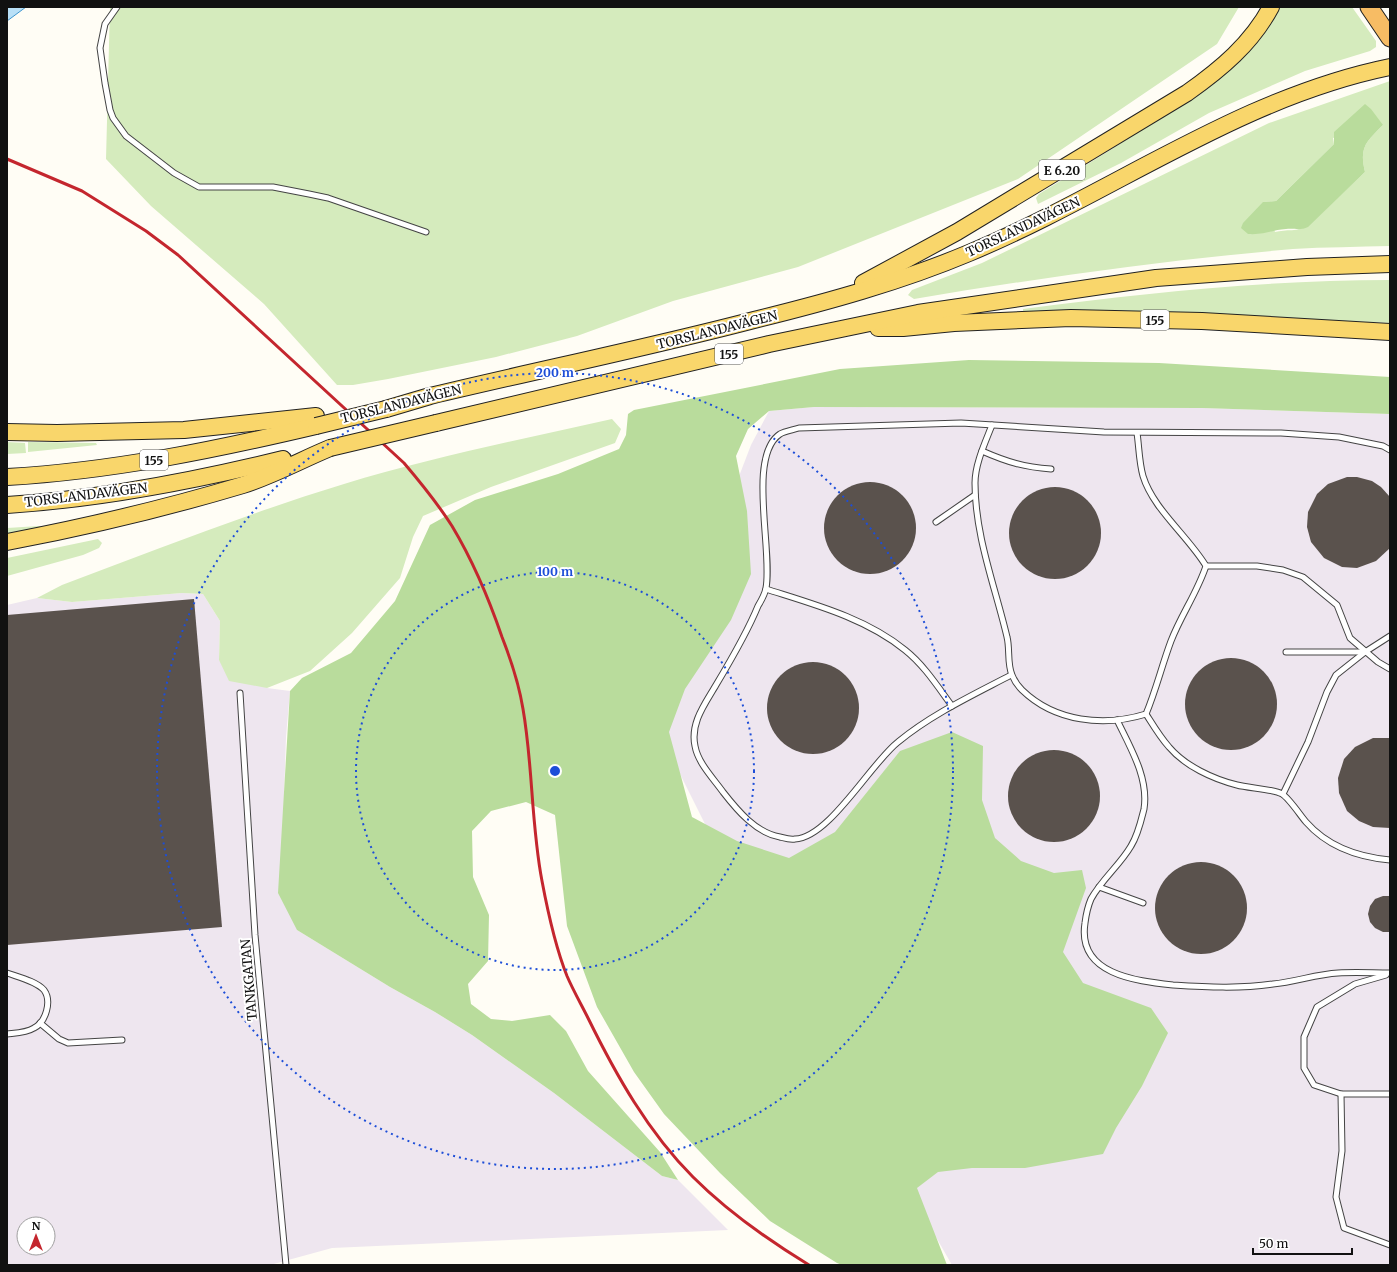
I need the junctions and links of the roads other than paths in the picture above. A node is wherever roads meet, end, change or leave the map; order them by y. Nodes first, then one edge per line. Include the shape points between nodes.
1 (117, 7) edge
2 (1271, 7) edge
3 (1371, 12) edge
4 (1390, 38) edge
5 (1390, 67) edge
6 (426, 232) dead end
7 (1390, 264) edge
8 (828, 302) junction
9 (848, 327) junction
10 (1390, 332) edge
11 (316, 421) junction
12 (992, 426) junction
13 (7, 432) edge
14 (1138, 433) junction
15 (330, 448) junction
16 (1390, 450) edge
17 (982, 451) junction
18 (1051, 469) dead end
19 (7, 477) edge
20 (975, 495) junction
21 (7, 505) edge
22 (936, 522) dead end
23 (7, 542) edge
24 (1206, 566) junction
25 (766, 590) junction
26 (1390, 636) edge
27 (1383, 642) junction
28 (1390, 642) edge
29 (1286, 652) dead end
30 (1365, 652) junction
31 (1390, 669) edge
32 (1012, 675) junction
33 (240, 693) dead end
34 (952, 706) junction
35 (1146, 714) junction
36 (1117, 720) junction
37 (1283, 794) junction
38 (1390, 860) edge
39 (1099, 887) junction
40 (1143, 903) dead end
41 (7, 973) edge
42 (1390, 974) edge
43 (40, 1023) junction
44 (7, 1034) edge
45 (122, 1040) dead end
46 (1342, 1094) junction
47 (1390, 1094) edge
48 (1390, 1245) edge
49 (286, 1265) edge

1 - 6 lane via 106,24 100,48 110,110 126,136 174,173 199,187 273,187 328,198
2 - 8 main road, E 6.20 via 1243,48 1218,71 1187,93 957,232
3 - 4 highway
5 - 8 main road, TORSLANDAVÄGEN / 155 via 1329,82 1274,102 1234,120 1038,223 968,254
7 - 9 main road, TORSLANDAVÄGEN / 155 via 1156,278 993,301
8 - 11 main road, TORSLANDAVÄGEN / 155, bridge via 660,344 430,396 386,409
9 - 10 main road, 155 via 903,328 1071,318 1202,321
9 - 15 main road, TORSLANDAVÄGEN / 155, bridge
11 - 13 main road via 184,430 57,434
11 - 19 main road, TORSLANDAVÄGEN / 155 via 174,457 106,468
12 - 14 lane
12 - 17 lane
12 - 25 lane via 929,423 799,428 781,433 772,442 762,476
14 - 16 lane via 1281,433 1332,436 1383,446
14 - 24 lane via 1143,475 1150,493
15 - 21 main road, TORSLANDAVÄGEN / 155 via 164,485 103,495
15 - 23 main road via 244,484 140,512
17 - 18 lane via 1006,462
17 - 20 lane via 975,481
20 - 22 lane
20 - 32 lane via 980,532 1008,640
24 - 30 lane via 1257,566 1283,570 1303,577 1337,604 1350,638
24 - 35 lane via 1200,584 1183,612 1170,642 1157,688
25 - 34 lane via 851,619 880,633 906,650
25 - 34 lane via 752,621 701,709 695,725 695,746 702,763 732,803 756,827 777,837 796,840 813,833 835,814 896,743 921,724
26 - 27 lane
27 - 28 lane
27 - 30 lane
29 - 30 lane
30 - 31 lane
30 - 37 lane via 1336,675
32 - 34 lane
32 - 36 lane via 1022,690 1043,706 1088,722
33 - 49 lane, TANKGATAN via 255,935
35 - 36 lane
35 - 37 lane via 1169,748 1194,767 1210,776 1237,785
36 - 39 lane via 1140,771 1145,790 1144,808 1131,846
37 - 38 lane via 1323,838 1340,848 1376,859
39 - 40 lane
39 - 42 lane via 1090,901 1084,930 1085,942 1090,956 1102,967 1117,974 1173,984 1230,987 1272,984 1337,973
41 - 43 lane via 30,981 44,990 47,1010
42 - 46 lane via 1355,984 1317,1007 1304,1037 1304,1068 1314,1085
43 - 44 lane via 34,1029
43 - 45 lane via 68,1043
46 - 47 lane
46 - 48 lane via 1342,1151 1336,1197 1344,1228

